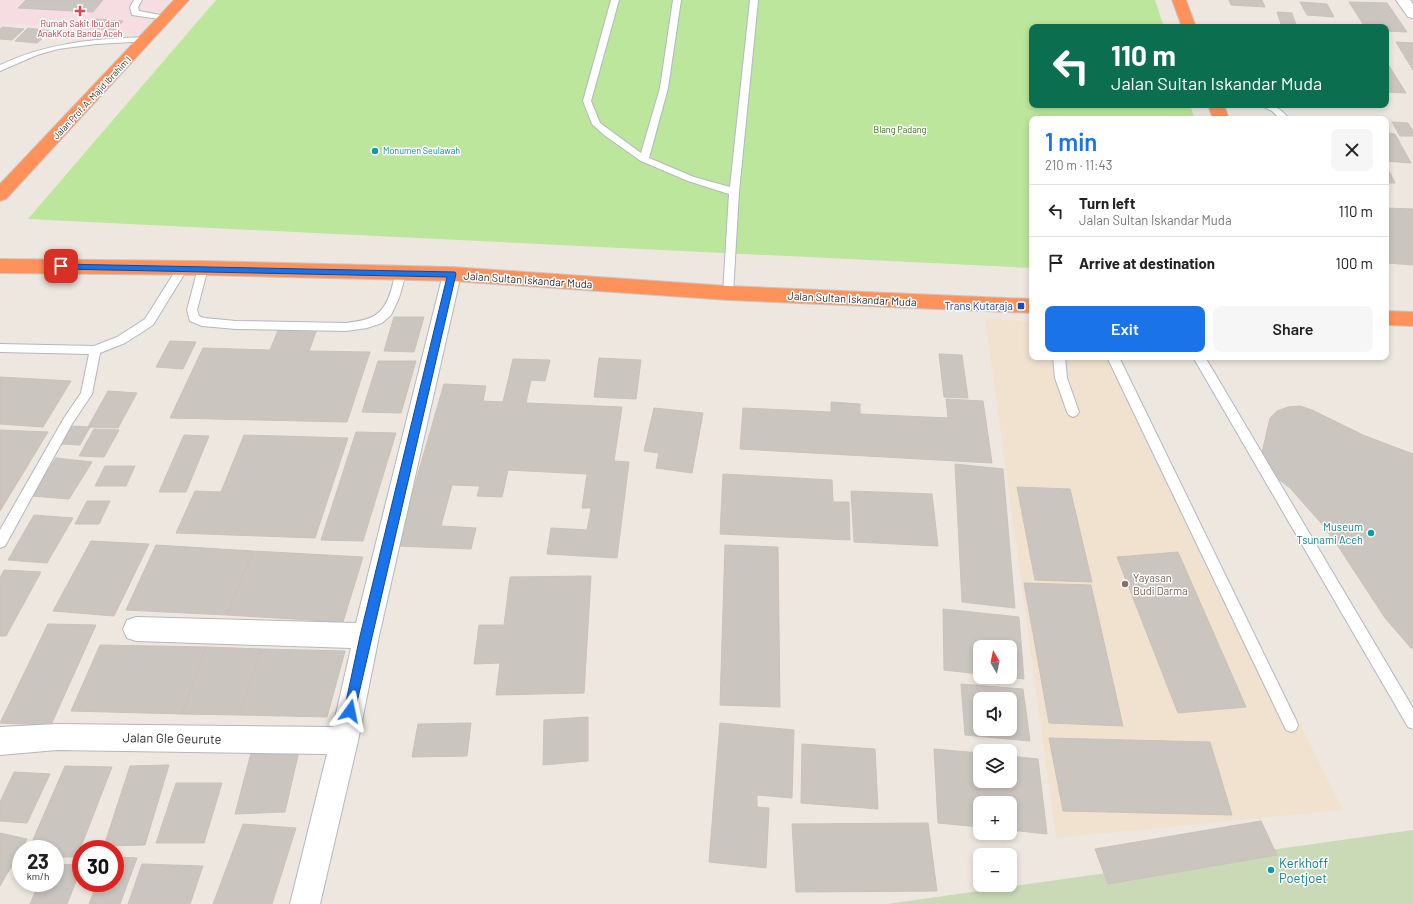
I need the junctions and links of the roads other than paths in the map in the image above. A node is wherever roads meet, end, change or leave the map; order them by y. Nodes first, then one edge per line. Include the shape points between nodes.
1 (138, 0) edge
2 (182, 0) edge
3 (615, 0) edge
4 (677, 0) edge
5 (754, 0) edge
6 (1179, 0) edge
7 (1403, 0) edge
8 (1413, 14) edge
9 (166, 18) junction
10 (1188, 24) edge
11 (147, 39) junction
12 (0, 68) edge
13 (1272, 108) edge
14 (1283, 116) edge
15 (644, 159) junction
16 (734, 192) junction
17 (0, 195) edge
18 (0, 266) edge
19 (183, 268) junction
20 (203, 268) junction
21 (401, 274) junction
22 (452, 274) junction
23 (728, 293) junction
24 (1029, 306) edge
25 (1389, 318) edge
26 (1413, 319) edge
27 (0, 348) edge
28 (95, 350) junction
29 (1059, 360) edge
30 (1114, 360) edge
31 (1201, 360) edge
32 (1073, 412) dead end
33 (0, 542) edge
34 (136, 629) dead end
35 (366, 636) junction
36 (1413, 722) edge
37 (1292, 725) dead end
38 (0, 741) edge
39 (344, 741) junction
40 (305, 904) edge

1 - 9 lane via 134,7 135,13
2 - 9 highway, Jalan Prof. A. Majid Ibrahim I
3 - 15 lane via 587,101 596,124
4 - 15 lane via 664,88
5 - 16 lane
6 - 10 highway
7 - 8 street
9 - 11 highway, Jalan Prof. A. Majid Ibrahim I
11 - 12 lane via 64,46 46,50
11 - 17 highway, Jalan Prof. A. Majid Ibrahim I
13 - 14 lane
15 - 16 lane via 691,179
16 - 23 lane
18 - 19 highway, Jalan Sultan Iskandar Muda
19 - 20 highway, Jalan Sultan Iskandar Muda
19 - 28 lane via 149,322 121,340
20 - 21 highway, Jalan Sultan Iskandar Muda
20 - 21 lane via 192,310 194,318 202,322 236,325 346,327 378,320 387,312
21 - 22 highway, Jalan Sultan Iskandar Muda
22 - 23 highway, Jalan Sultan Iskandar Muda
22 - 35 street
23 - 24 highway, Jalan Sultan Iskandar Muda
25 - 26 highway
27 - 28 lane
28 - 33 lane via 86,394
29 - 32 lane via 1061,378
30 - 37 lane
31 - 36 lane
34 - 35 street
35 - 39 street
38 - 39 street, Jalan Gle Geurute via 57,736
39 - 40 street

